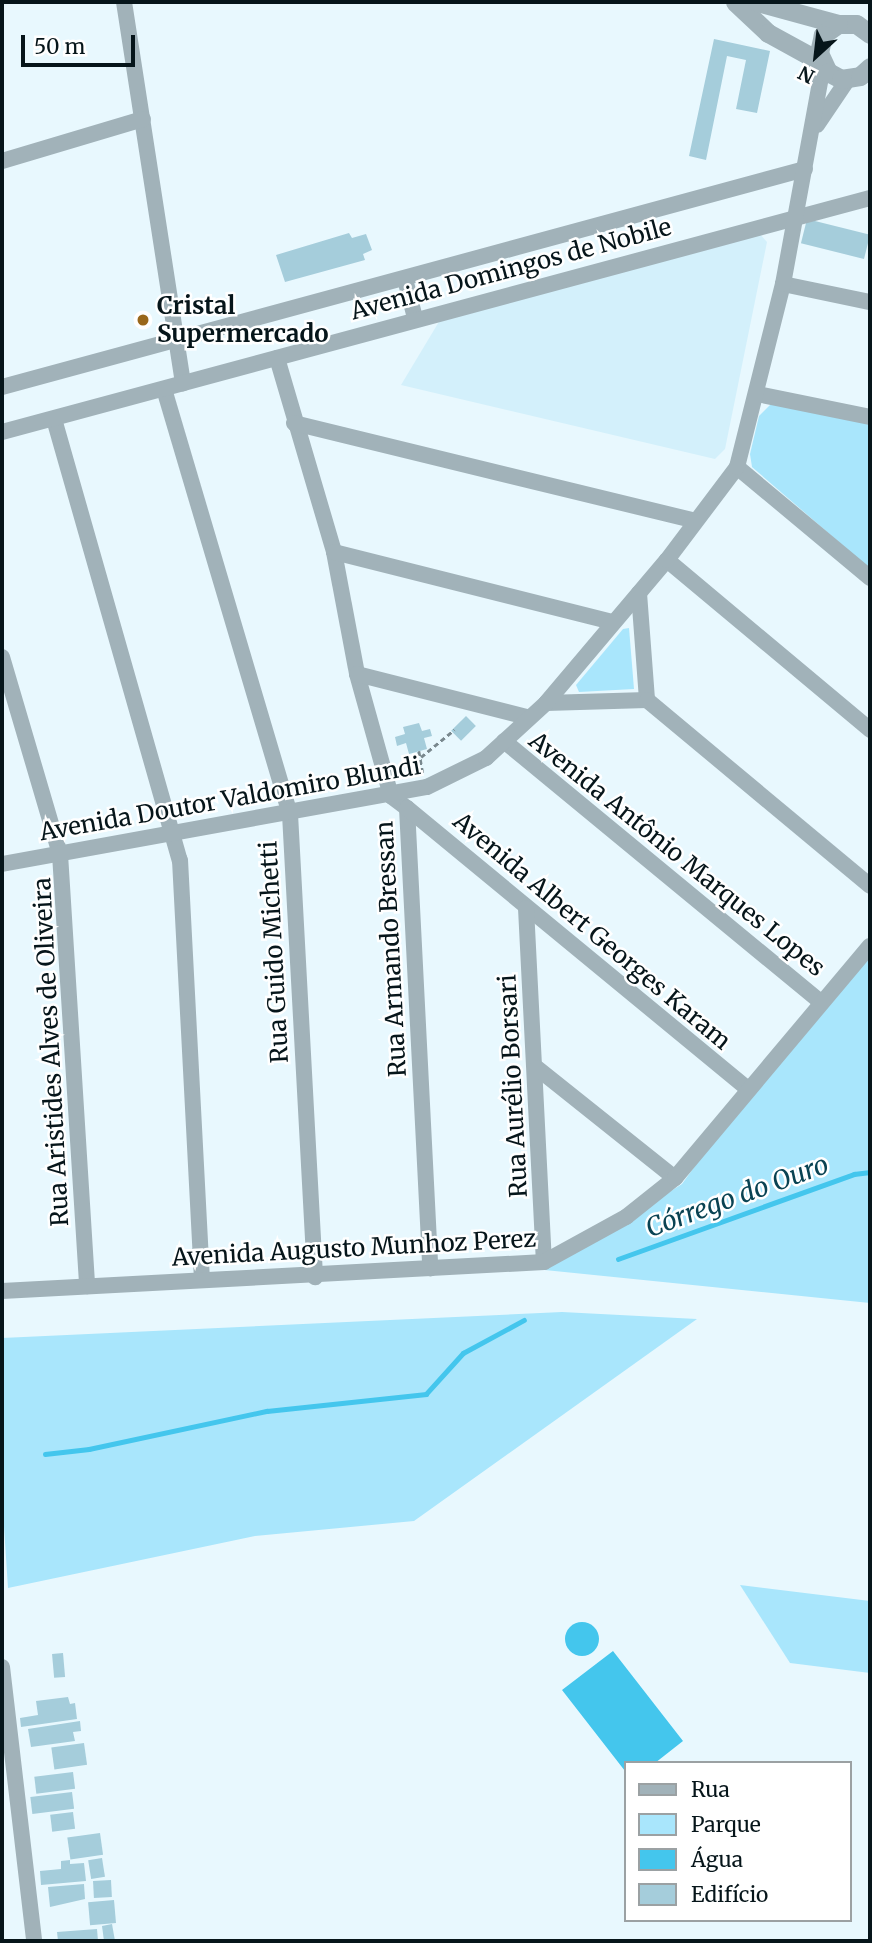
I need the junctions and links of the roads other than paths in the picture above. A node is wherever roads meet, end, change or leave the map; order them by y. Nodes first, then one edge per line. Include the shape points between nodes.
1 (124, 2) edge
2 (735, 2) edge
3 (757, 2) edge
4 (838, 24) junction
5 (870, 34) edge
6 (822, 64) junction
7 (870, 67) edge
8 (850, 79) junction
9 (870, 89) edge
10 (143, 119) junction
11 (814, 130) junction
12 (2, 161) edge
13 (805, 169) junction
14 (870, 198) edge
15 (795, 215) junction
16 (405, 279) junction
17 (783, 284) junction
18 (870, 302) edge
19 (415, 318) junction
20 (174, 342) junction
21 (277, 358) junction
22 (183, 383) junction
23 (2, 387) edge
24 (164, 389) junction
25 (757, 394) junction
26 (870, 417) edge
27 (54, 419) junction
28 (294, 423) junction
29 (2, 432) edge
30 (737, 467) junction
31 (695, 521) junction
32 (334, 552) junction
33 (667, 560) junction
34 (870, 578) edge
35 (639, 593) junction
36 (612, 622) junction
37 (2, 657) edge
38 (357, 674) junction
39 (647, 700) junction
40 (546, 703) junction
41 (527, 717) junction
42 (870, 730) edge
43 (504, 741) junction
44 (391, 796) junction
45 (407, 808) junction
46 (289, 814) junction
47 (174, 835) junction
48 (60, 854) junction
49 (2, 864) edge
50 (870, 886) edge
51 (526, 908) junction
52 (870, 946) edge
53 (821, 1002) junction
54 (537, 1068) junction
55 (748, 1089) junction
56 (675, 1178) junction
57 (544, 1262) junction
58 (430, 1268) junction
59 (315, 1277) junction
60 (202, 1279) junction
61 (87, 1286) junction
62 (2, 1291) edge
63 (2, 1667) edge
64 (34, 1941) edge

1 - 10 street
2 - 6 street via 768,33
3 - 4 street
4 - 5 street via 856,24
4 - 6 street via 823,35
6 - 8 street
6 - 11 street, Avenida Doutor Valdomiro Blundi
7 - 8 street
8 - 9 street
8 - 11 street, Avenida Doutor Valdomiro Blundi
10 - 12 street
10 - 20 street
11 - 13 street, Avenida Doutor Valdomiro Blundi
13 - 15 street, Avenida Doutor Valdomiro Blundi
13 - 16 street, Avenida Domingos de Nobile
14 - 15 street, Avenida Domingos de Nobile
15 - 17 street, Avenida Doutor Valdomiro Blundi
15 - 19 street, Avenida Domingos de Nobile
16 - 19 street
16 - 20 street, Avenida Domingos de Nobile
17 - 18 street
17 - 25 street, Avenida Doutor Valdomiro Blundi
19 - 21 street, Avenida Domingos de Nobile
20 - 22 street
20 - 23 street, Avenida Domingos de Nobile
21 - 22 street, Avenida Domingos de Nobile
21 - 28 street, Rua Armando Bressan
22 - 24 street, Avenida Domingos de Nobile
24 - 27 street, Avenida Domingos de Nobile
24 - 46 street, Rua Guido Michetti
25 - 26 street
25 - 30 street, Avenida Doutor Valdomiro Blundi
27 - 29 street, Avenida Domingos de Nobile
27 - 47 street
28 - 31 street
28 - 32 street, Rua Armando Bressan
30 - 31 street, Avenida Doutor Valdomiro Blundi
30 - 34 street
31 - 33 street, Avenida Doutor Valdomiro Blundi
32 - 36 street
32 - 38 street, Rua Armando Bressan
33 - 35 street, Avenida Doutor Valdomiro Blundi
33 - 42 street
35 - 36 street, Avenida Doutor Valdomiro Blundi
35 - 39 street
36 - 40 street, Avenida Doutor Valdomiro Blundi
37 - 48 street, Rua Aristides Alves de Oliveira
38 - 41 street
38 - 44 street, Rua Armando Bressan
39 - 40 street
39 - 50 street
40 - 41 street, Avenida Doutor Valdomiro Blundi
41 - 43 street, Avenida Doutor Valdomiro Blundi
43 - 44 street, Avenida Doutor Valdomiro Blundi via 470,769
43 - 53 street, Avenida Antônio Marques Lopes
44 - 45 street, Rua Armando Bressan
44 - 46 street, Avenida Doutor Valdomiro Blundi
45 - 51 street, Avenida Albert Georges Karam
45 - 58 street, Rua Armando Bressan
46 - 47 street, Avenida Doutor Valdomiro Blundi
46 - 59 street, Rua Guido Michetti
47 - 48 street, Avenida Doutor Valdomiro Blundi
47 - 60 street via 184,900
48 - 49 street, Avenida Doutor Valdomiro Blundi
48 - 61 street, Rua Aristides Alves de Oliveira
51 - 54 street, Rua Aurélio Borsari
51 - 55 street, Avenida Albert Georges Karam
52 - 53 street, Avenida Augusto Munhoz Perez
53 - 55 street, Avenida Augusto Munhoz Perez
54 - 56 street
54 - 57 street, Rua Aurélio Borsari
55 - 56 street, Avenida Augusto Munhoz Perez
56 - 57 street, Avenida Augusto Munhoz Perez via 626,1217
57 - 58 street, Avenida Augusto Munhoz Perez
58 - 59 street, Avenida Augusto Munhoz Perez
59 - 60 street, Avenida Augusto Munhoz Perez
60 - 61 street, Avenida Augusto Munhoz Perez
61 - 62 street, Avenida Augusto Munhoz Perez
63 - 64 street

